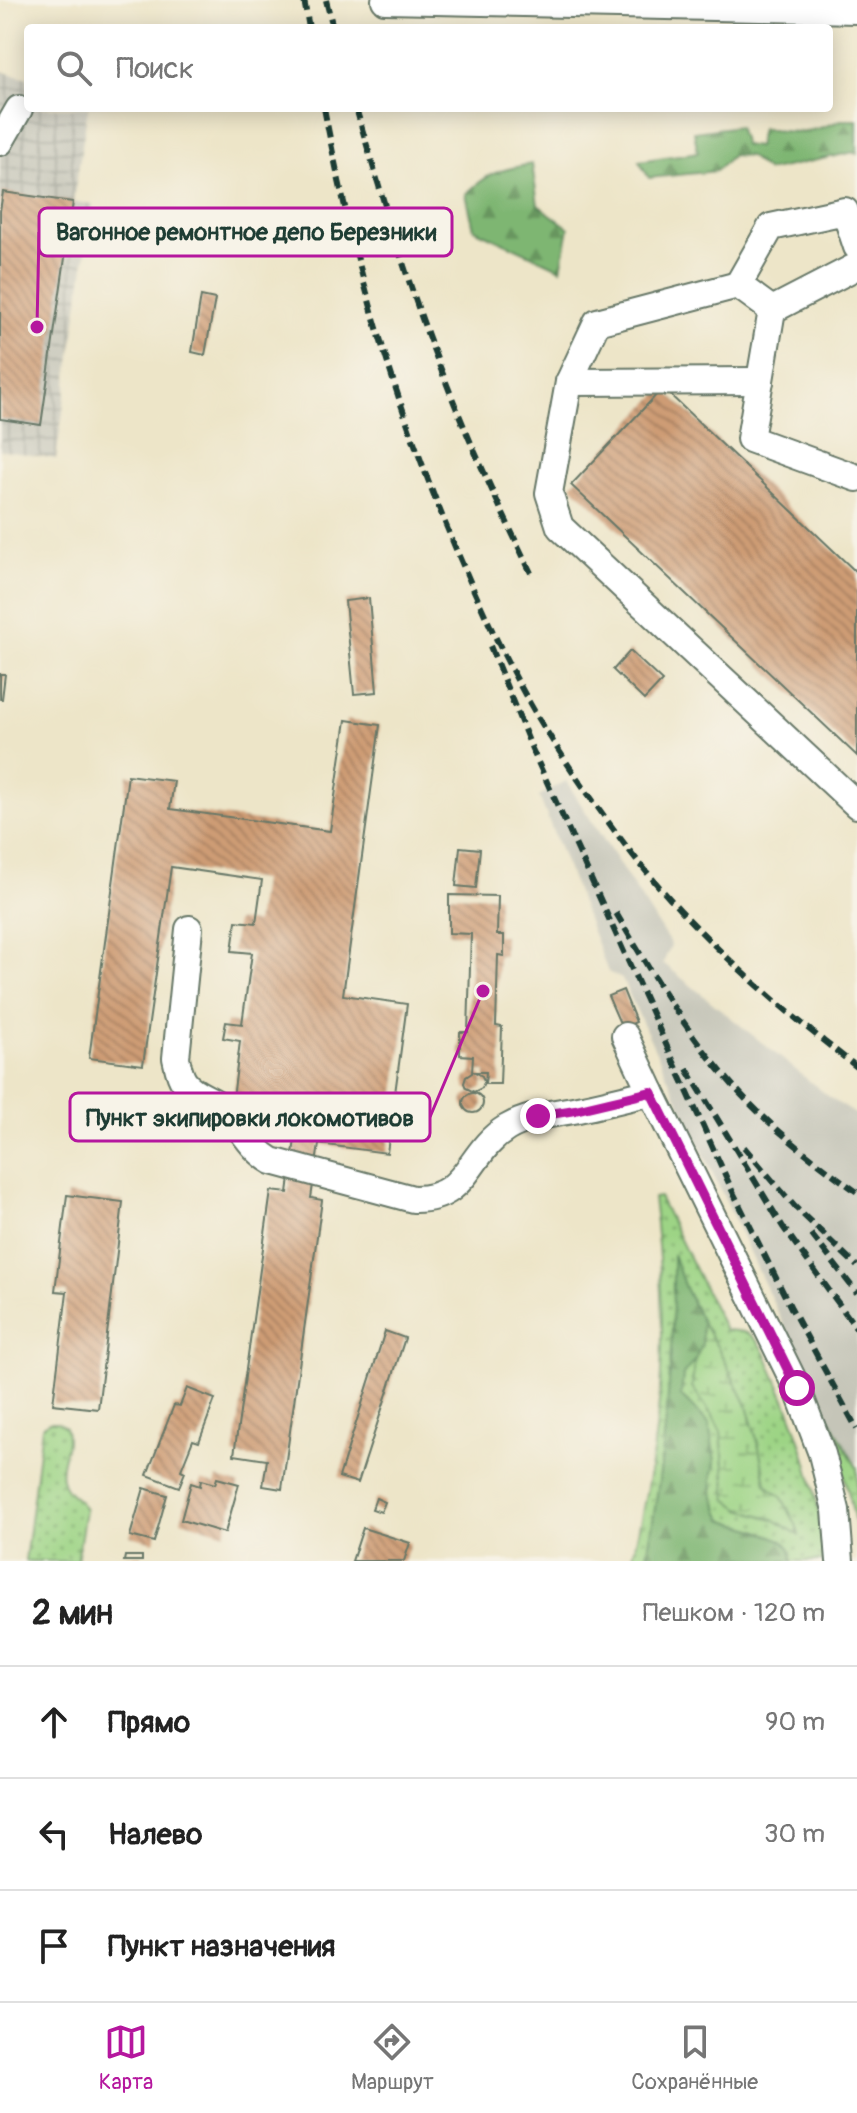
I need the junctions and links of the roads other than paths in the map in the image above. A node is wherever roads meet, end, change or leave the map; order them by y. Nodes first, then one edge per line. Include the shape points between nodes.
1 (385, 0) edge
2 (423, 0) edge
3 (857, 10) edge
4 (19, 109) dead end
5 (0, 142) edge
6 (857, 247) edge
7 (857, 266) edge
8 (738, 285) junction
9 (772, 310) junction
10 (760, 381) junction
11 (569, 382) junction
12 (857, 478) edge
13 (857, 805) edge
14 (189, 929) dead end
15 (625, 1036) dead end
16 (651, 1092) junction
17 (840, 1561) edge

1 - 2 street
2 - 3 street
4 - 5 street
6 - 8 street via 845,211 771,227
7 - 9 street
8 - 9 street
8 - 11 street via 597,322
9 - 10 street
10 - 11 street
10 - 12 street via 750,439
11 - 13 street via 549,493 560,527
14 - 16 street via 176,1058 179,1073 194,1092 224,1109 254,1148 272,1161 413,1199 434,1197 458,1183 496,1135 510,1127
15 - 16 street
16 - 17 street via 797,1388 836,1510

